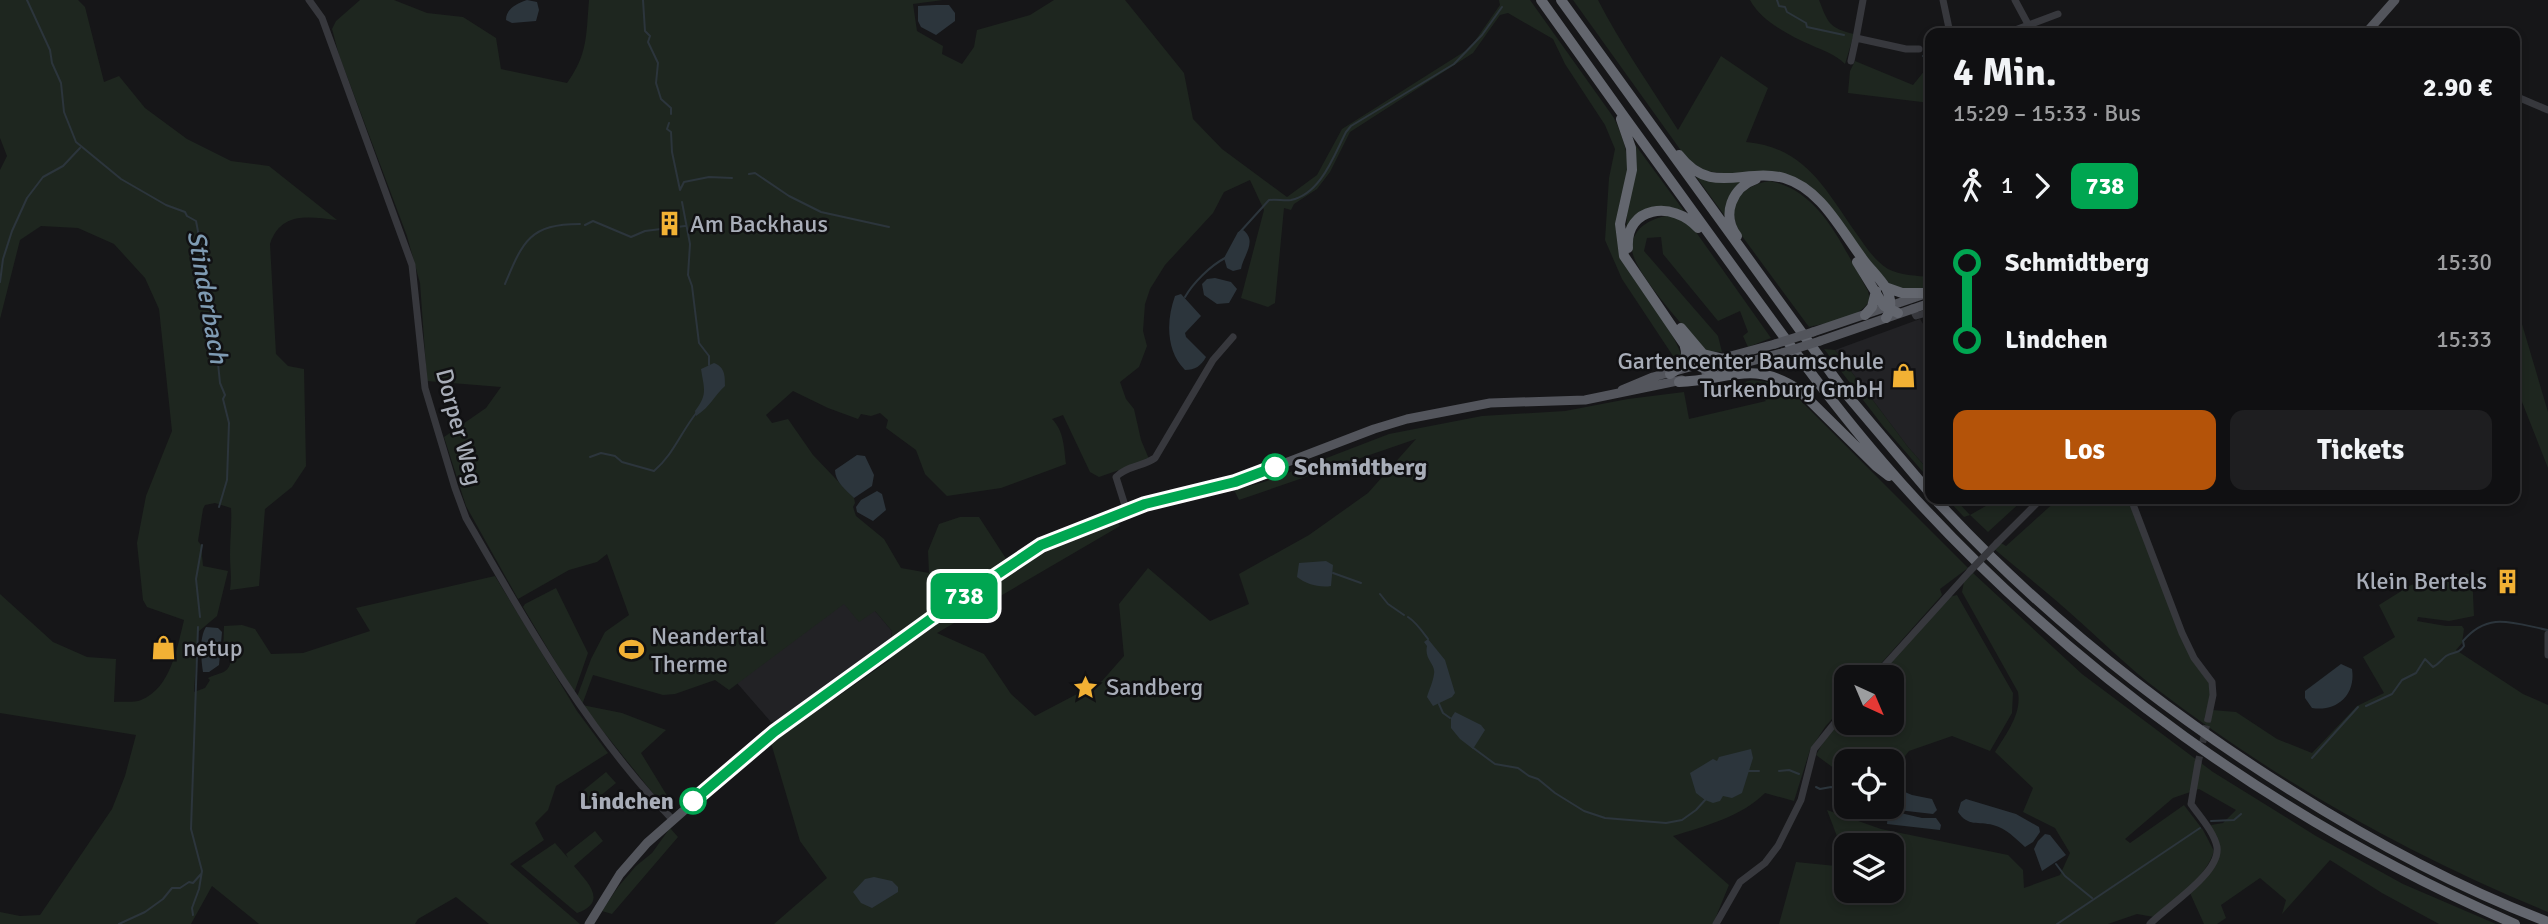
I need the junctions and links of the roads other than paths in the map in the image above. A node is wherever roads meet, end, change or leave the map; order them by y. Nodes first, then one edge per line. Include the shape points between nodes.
1 (309, 0) edge
2 (1541, 0) edge
3 (1561, 0) edge
4 (1863, 0) edge
5 (1943, 0) edge
6 (2014, 0) edge
7 (2395, 0) edge
8 (2058, 14) dead end
9 (2029, 26) junction
10 (1949, 28) edge
11 (2023, 28) edge
12 (2370, 28) edge
13 (1856, 38) junction
14 (1919, 49) dead end
15 (1852, 61) dead end
16 (2520, 98) edge
17 (1617, 107) junction
18 (2548, 110) edge
19 (1648, 121) junction
20 (1744, 255) junction
21 (1730, 263) junction
22 (1881, 289) junction
23 (1925, 297) edge
24 (1925, 298) edge
25 (1925, 298) edge
26 (1912, 308) junction
27 (1890, 311) junction
28 (1925, 313) edge
29 (1866, 314) junction
30 (1233, 337) dead end
31 (1684, 344) junction
32 (1724, 359) junction
33 (1699, 366) junction
34 (1712, 372) junction
35 (1670, 374) junction
36 (1679, 382) junction
37 (1614, 394) junction
38 (1903, 485) junction
39 (1925, 487) edge
40 (1940, 504) edge
41 (2036, 504) edge
42 (2133, 504) edge
43 (1128, 513) junction
44 (2548, 634) edge
45 (2548, 655) edge
46 (1885, 665) edge
47 (2208, 719) tunnel mouth
48 (1834, 723) edge
49 (2198, 763) tunnel mouth
50 (672, 819) junction
51 (2548, 922) edge
52 (589, 924) edge
53 (1716, 924) edge
54 (2150, 924) edge
55 (2515, 924) edge

1 - 50 street, Dorper Weg via 322,18 412,265 425,388 466,518 575,699 634,779
2 - 17 highway
3 - 19 highway
4 - 13 street
5 - 10 street
6 - 9 street
7 - 12 main road
8 - 9 street
9 - 11 street
13 - 14 street
13 - 15 street
16 - 18 street
17 - 21 highway
17 - 31 highway via 1631,148 1632,170 1620,224 1624,256
19 - 20 highway
19 - 22 highway via 1658,126 1684,161 1707,176 1776,176 1807,189
20 - 22 highway via 1730,219 1736,193 1753,180 1785,182 1807,194 1822,210
20 - 39 highway via 1847,395
21 - 32 highway via 1692,221 1671,210 1643,216 1629,236 1634,267 1663,305 1699,351
21 - 38 highway via 1815,379
22 - 23 highway
22 - 27 highway
22 - 29 highway
24 - 26 main road via 1913,302
25 - 27 main road
26 - 27 main road
26 - 28 street via 1916,316
27 - 29 main road
27 - 34 main road, bridge via 1819,341
29 - 32 main road, bridge
30 - 43 street via 1213,360 1155,458 1116,477
31 - 33 highway
31 - 35 highway via 1685,361
32 - 33 main road
33 - 34 highway
33 - 35 main road
34 - 36 main road
35 - 37 main road
36 - 37 main road
36 - 38 highway via 1731,373 1761,373 1786,381 1876,466
37 - 43 main road via 1573,402 1482,404 1407,419 1252,476
38 - 55 highway via 2022,607 2193,743 2333,833 2429,885
40 - 51 highway via 2032,597 2099,655 2241,760 2393,849
41 - 46 street, bridge
42 - 47 street via 2182,633 2212,682
43 - 50 main road via 1041,545 949,606 774,732
44 - 45 street
48 - 53 street via 1814,749 1801,800 1778,846 1740,882
49 - 54 street via 2191,804 2214,839 2216,859
50 - 52 main road via 633,857

